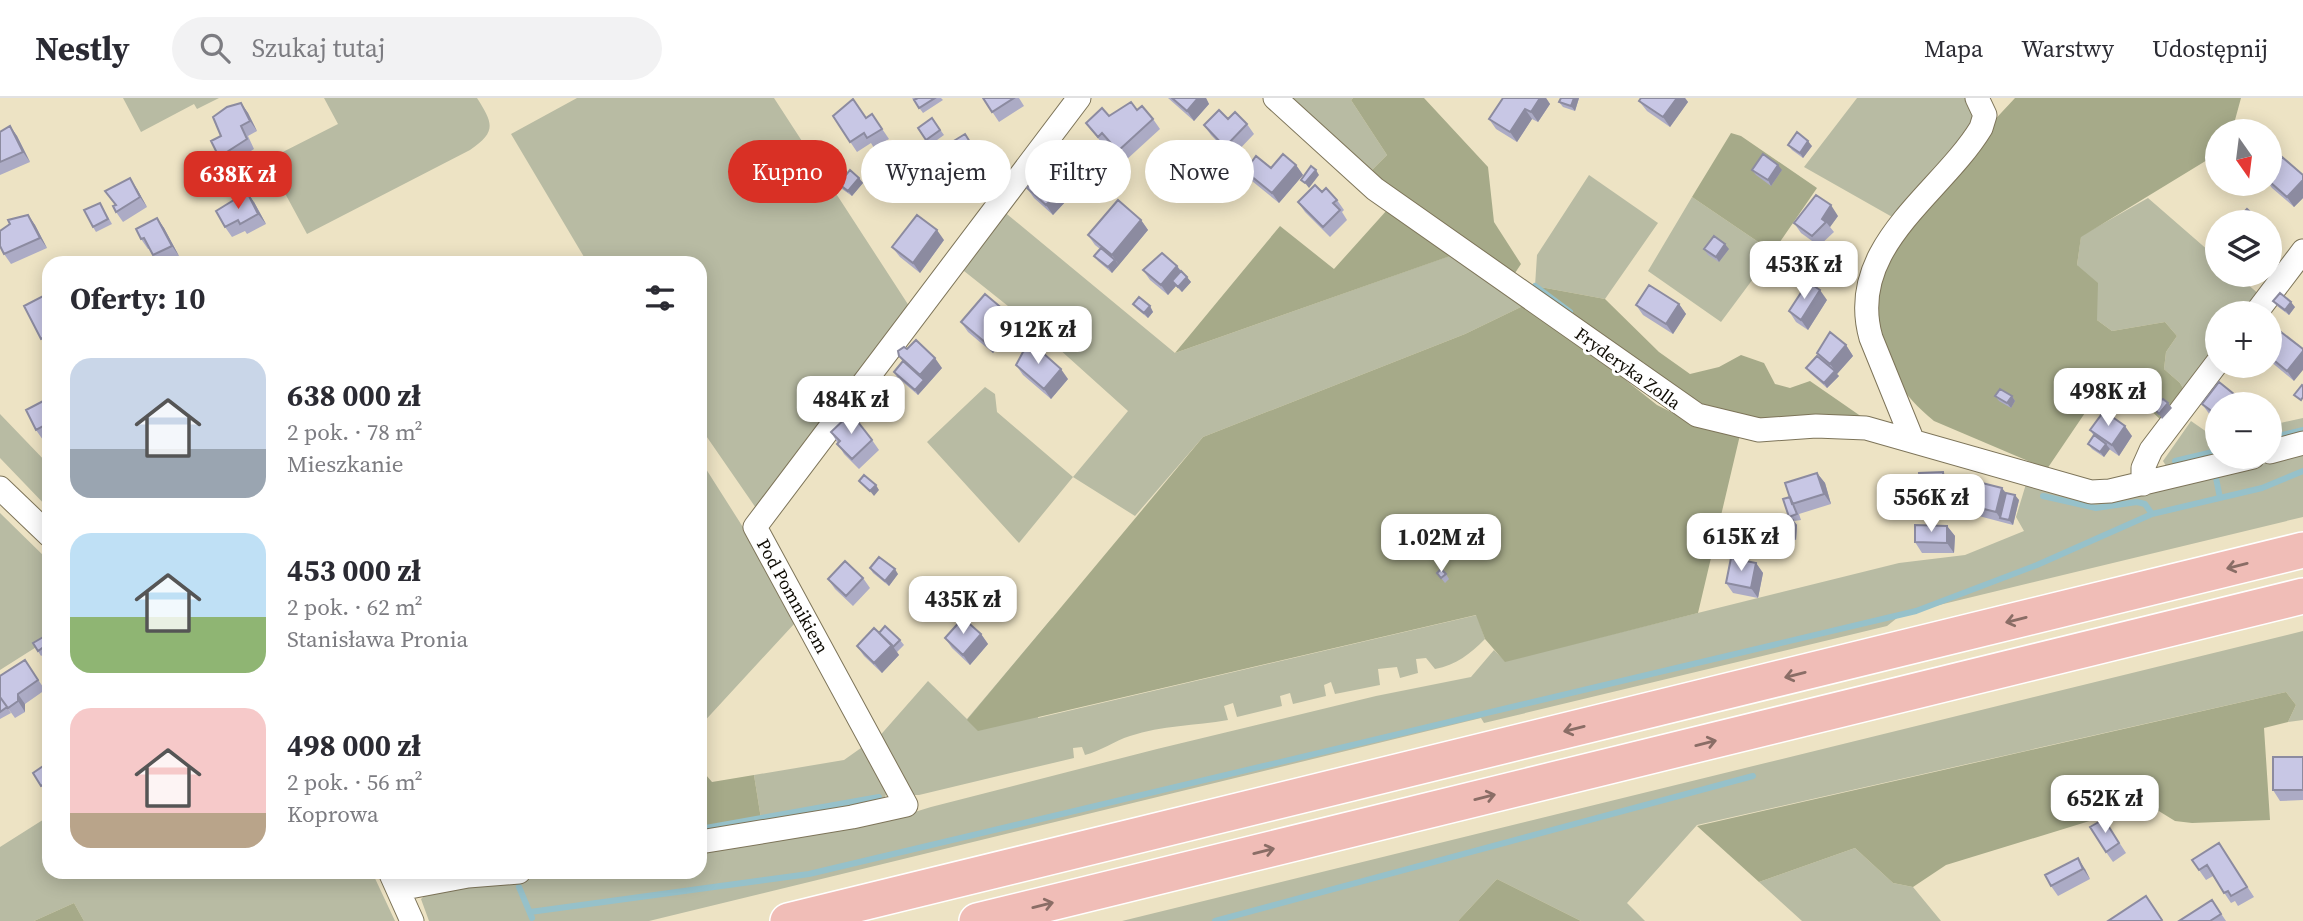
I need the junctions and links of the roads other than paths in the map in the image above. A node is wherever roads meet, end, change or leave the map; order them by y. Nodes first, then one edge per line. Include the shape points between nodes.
1 (1079, 98) edge
2 (1275, 98) edge
3 (1977, 98) edge
4 (2303, 251) edge
5 (2265, 301) edge
6 (2206, 378) edge
7 (1912, 439) junction
8 (2303, 443) edge
9 (2282, 449) edge
10 (2205, 469) edge
11 (2143, 484) junction
12 (0, 488) edge
13 (42, 528) edge
14 (2303, 550) edge
15 (2303, 596) edge
16 (707, 841) edge
17 (412, 879) edge
18 (394, 880) edge
19 (412, 921) edge
20 (788, 921) edge
21 (977, 921) edge

1 - 16 street, Pod Pomnikiem via 755,527 906,805
2 - 7 street, Fryderyka Zolla via 1375,189 1688,411 1746,429 1839,426
3 - 7 street via 1985,115 1981,128 1893,234 1873,268 1865,295 1871,338
4 - 5 street
6 - 11 street via 2151,450 2143,468
7 - 11 street, Fryderyka Zolla via 2081,491
8 - 9 street
10 - 11 street, Fryderyka Zolla
12 - 13 street
14 -> 20 highway
21 -> 15 highway
17 - 18 street
18 - 19 street

